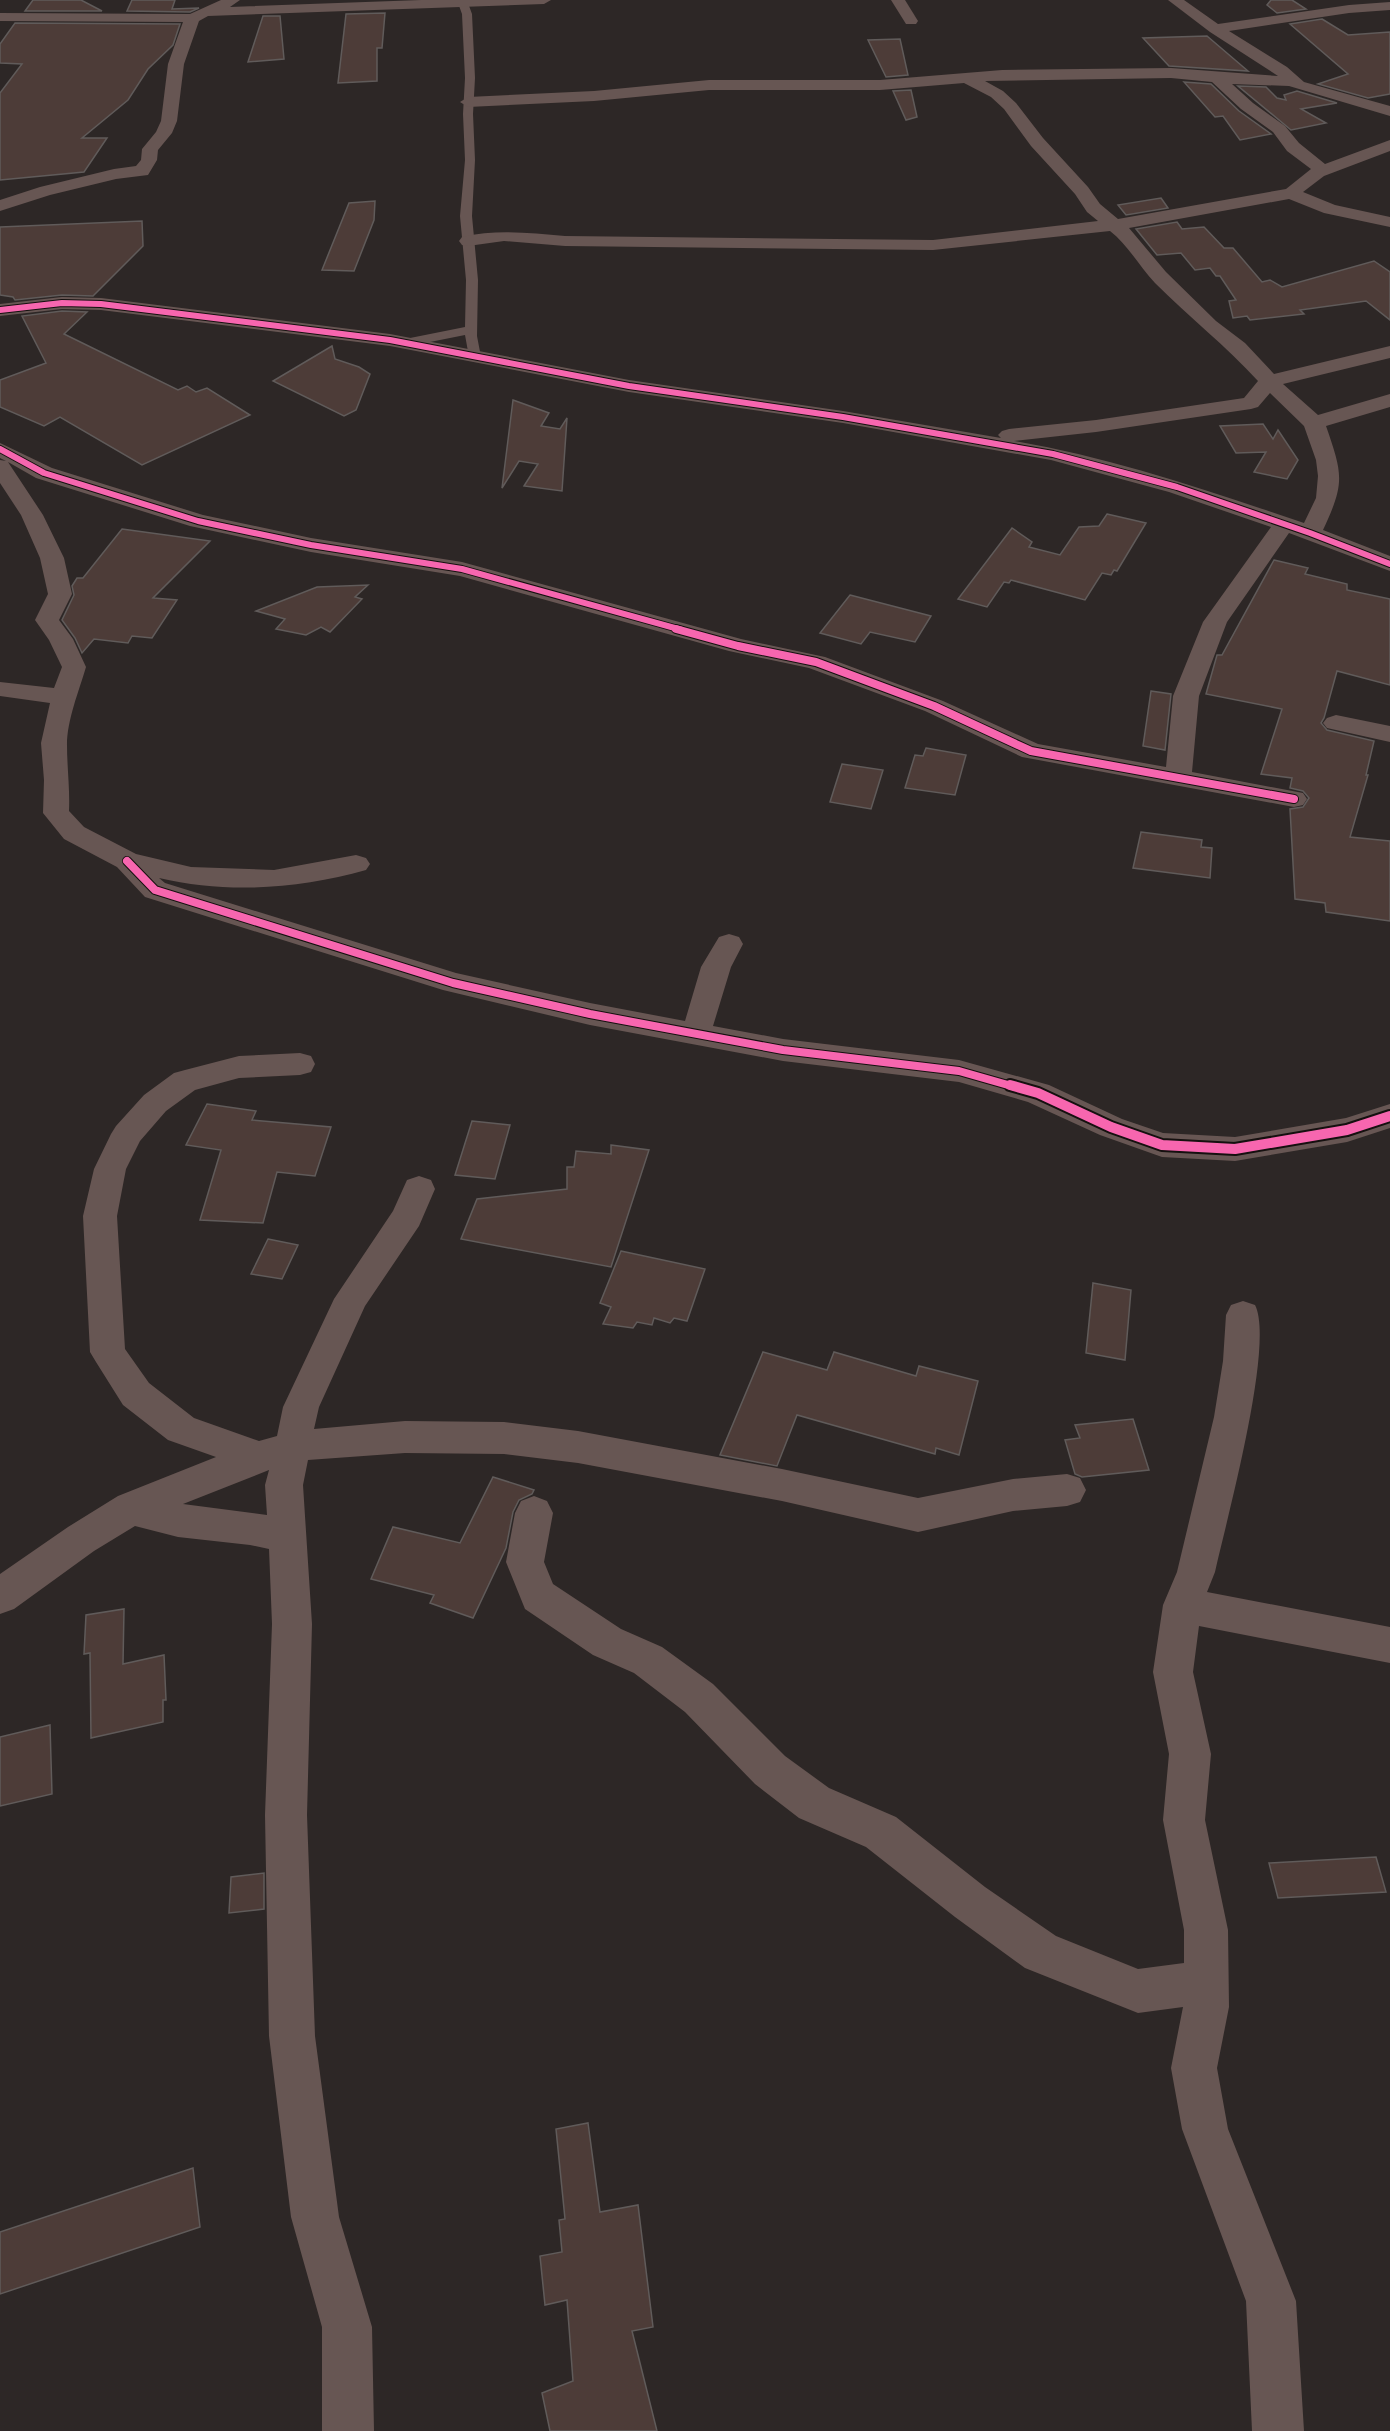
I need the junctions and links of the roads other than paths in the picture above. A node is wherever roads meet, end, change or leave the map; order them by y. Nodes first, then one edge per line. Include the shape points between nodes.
1 (233, 0) edge
2 (544, 0) edge
3 (898, 0) edge
4 (1175, 0) edge
5 (463, 3) junction
6 (1390, 6) edge
7 (197, 15) junction
8 (0, 17) edge
9 (911, 21) dead end
10 (1215, 29) junction
11 (1216, 77) junction
12 (967, 78) junction
13 (1293, 81) junction
14 (468, 102) junction
15 (1390, 111) edge
16 (1390, 145) edge
17 (1322, 170) junction
18 (1291, 193) junction
19 (0, 206) edge
20 (1390, 222) edge
21 (1114, 225) junction
22 (468, 241) junction
23 (0, 310) edge
24 (471, 330) junction
25 (405, 343) junction
26 (1390, 352) edge
27 (474, 357) junction
28 (1269, 381) junction
29 (1390, 400) edge
30 (1314, 423) junction
31 (966, 440) junction
32 (0, 449) edge
33 (0, 466) edge
34 (1284, 524) junction
35 (1310, 533) junction
36 (1390, 564) edge
37 (0, 689) edge
38 (64, 697) junction
39 (1336, 723) dead end
40 (1390, 734) edge
41 (1178, 779) junction
42 (1294, 799) dead end
43 (127, 861) junction
44 (356, 864) dead end
45 (729, 944) dead end
46 (696, 1034) junction
47 (300, 1064) dead end
48 (1390, 1116) edge
49 (419, 1190) dead end
50 (1243, 1315) dead end
51 (276, 1451) junction
52 (1067, 1490) dead end
53 (131, 1508) junction
54 (534, 1513) dead end
55 (288, 1536) junction
56 (0, 1596) edge
57 (1182, 1605) junction
58 (1390, 1645) edge
59 (1206, 1982) junction
60 (348, 2431) edge
61 (1278, 2431) edge

1 - 7 street
2 - 5 street
3 - 9 street
4 - 10 street
5 - 7 street
5 - 14 lane via 467,14
6 - 10 street
7 - 8 street
7 - 19 street via 176,64 169,121 150,149 142,171 114,174
10 - 13 street
11 - 12 street via 1171,73
11 - 13 street
11 - 17 street
12 - 14 street via 880,85 709,85
12 - 21 street via 1010,106 1093,208
13 - 15 street
14 - 22 lane
16 - 17 street
17 - 18 street
18 - 20 street via 1330,209
18 - 21 street
21 - 22 street via 933,245 576,241 504,236
21 - 28 street via 1159,276 1209,325 1238,347
22 - 24 lane
23 - 25 street via 63,303 101,304
24 - 25 lane
24 - 27 lane
25 - 27 street
26 - 28 street
27 - 31 street
28 - 30 street
28 - 31 street via 1251,403
29 - 30 street
30 - 35 street via 1329,476 1327,498
31 - 34 street via 1089,463
32 - 41 street via 44,473 198,521 311,545 462,569 738,646 816,662 934,706 1031,751
33 - 38 street via 32,515 52,558 60,594 47,620 74,668
34 - 35 street
34 - 41 street via 1215,622 1186,696
35 - 36 street
37 - 38 street
38 - 43 street via 54,742 56,813 74,833
39 - 40 street
41 - 42 street
43 - 44 street via 191,876 274,879
43 - 46 street via 155,890 442,980
45 - 46 street via 716,967
46 - 48 street via 783,1050 959,1071 1038,1093 1111,1127 1162,1144 1235,1149 1347,1130
47 - 51 street via 239,1067 185,1081 155,1103 127,1134 114,1160 100,1216 108,1352 136,1394 181,1429
49 - 51 street via 406,1217 351,1299 302,1407
50 - 57 street via 1232,1417 1196,1572
51 - 52 street via 405,1437 504,1438 578,1447 918,1515 1013,1495
51 - 53 street
51 - 55 street via 284,1485
53 - 55 street via 178,1520
53 - 56 street
54 - 59 street via 525,1562 539,1596 607,1642 648,1660 699,1698 770,1770 814,1803 881,1832 1041,1952 1138,1991
55 - 60 street via 292,1624 286,1815 292,2036 315,2217 347,2327
57 - 58 street
57 - 59 street via 1173,1672 1190,1754 1184,1820 1206,1930
59 - 61 street via 1206,2007 1194,2068 1205,2129 1271,2301

